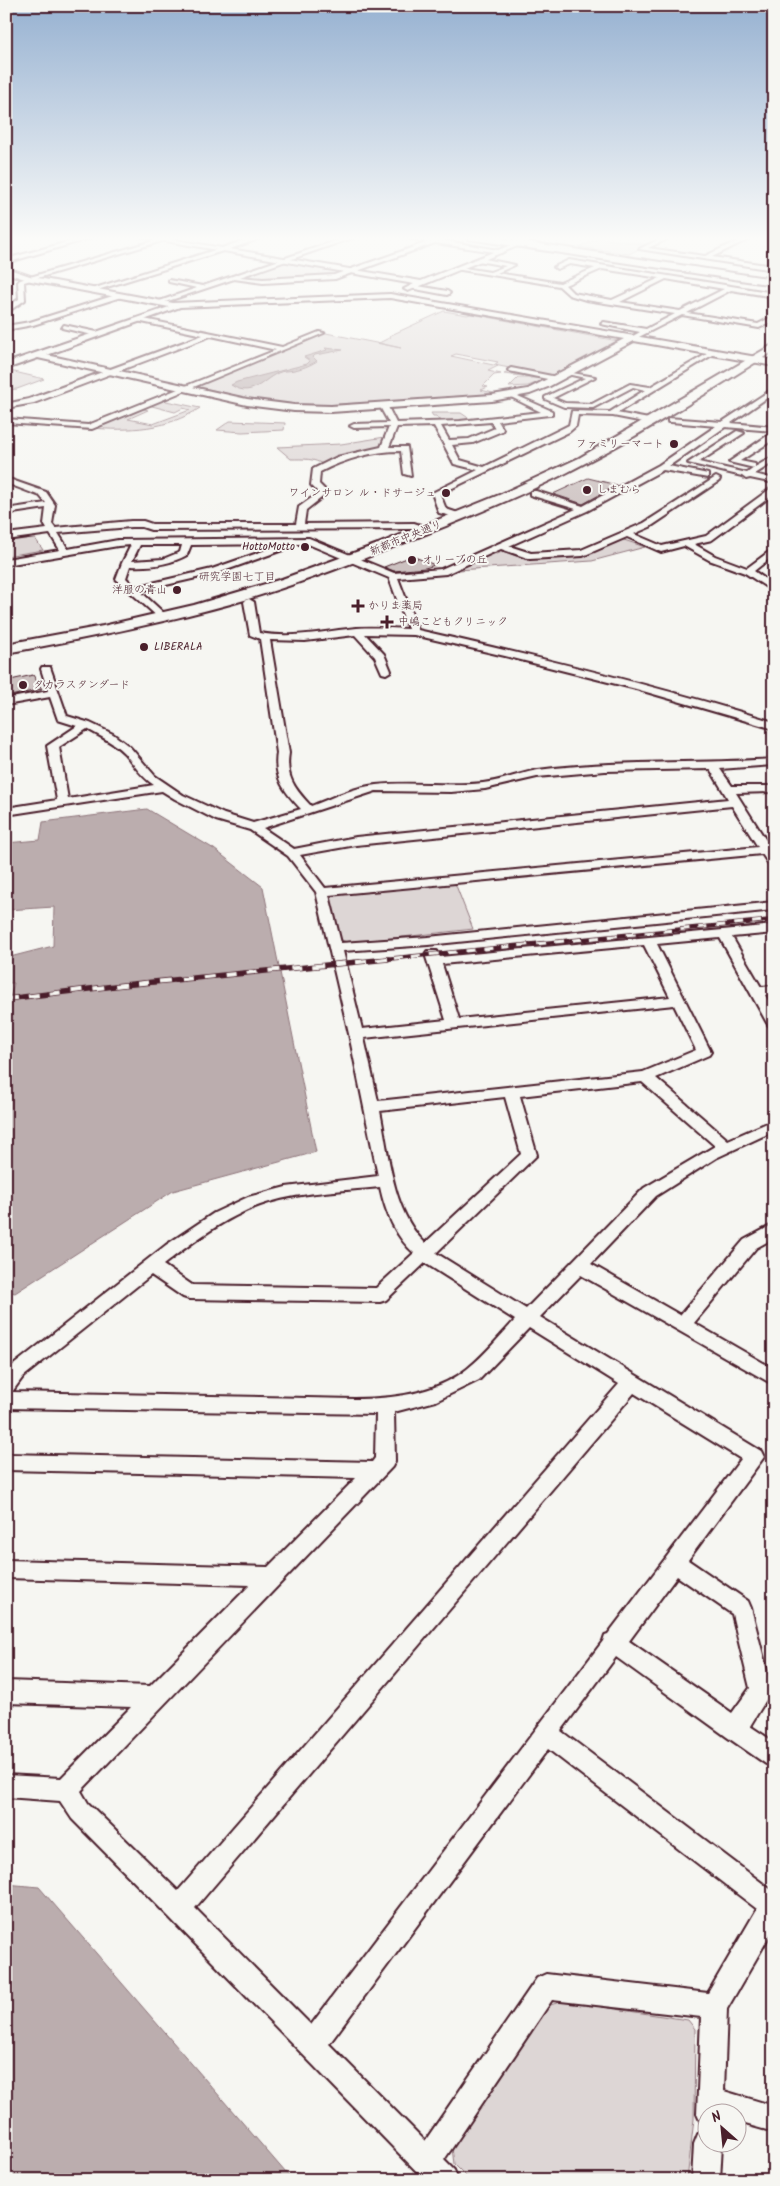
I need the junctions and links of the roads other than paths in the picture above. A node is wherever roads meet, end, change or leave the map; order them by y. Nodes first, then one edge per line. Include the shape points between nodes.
1 (86, 338) edge
2 (200, 338) edge
3 (231, 338) edge
4 (308, 338) edge
5 (633, 338) joint
6 (774, 347) edge
7 (282, 348) junction
8 (714, 352) junction
9 (37, 355) junction
10 (753, 359) junction
11 (771, 360) edge
12 (6, 366) edge
13 (511, 370) dead end
14 (110, 372) junction
15 (568, 373) junction
16 (557, 379) junction
17 (185, 388) junction
18 (652, 389) junction
19 (774, 390) edge
20 (511, 395) junction
21 (6, 406) edge
22 (383, 406) junction
23 (549, 413) junction
24 (575, 414) junction
25 (613, 414) junction
26 (493, 419) junction
27 (671, 420) junction
28 (6, 421) edge
29 (651, 422) junction
30 (394, 425) junction
31 (437, 425) junction
32 (354, 426) dead end
33 (720, 426) junction
34 (774, 429) edge
35 (740, 433) junction
36 (772, 438) edge
37 (446, 443) junction
38 (384, 449) junction
39 (774, 458) edge
40 (662, 467) junction
41 (759, 468) junction
42 (484, 469) junction
43 (774, 471) edge
44 (408, 474) dead end
45 (748, 475) junction
46 (6, 480) edge
47 (774, 481) edge
48 (745, 485) dead end
49 (25, 487) junction
50 (6, 490) edge
51 (770, 490) edge
52 (533, 493) junction
53 (51, 505) junction
54 (584, 509) junction
55 (6, 512) edge
56 (458, 516) junction
57 (300, 526) junction
58 (426, 530) junction
59 (50, 531) junction
60 (627, 534) junction
61 (6, 538) edge
62 (294, 541) junction
63 (137, 543) junction
64 (187, 543) junction
65 (685, 544) junction
66 (503, 547) junction
67 (774, 551) edge
68 (64, 552) junction
69 (6, 562) edge
70 (357, 562) junction
71 (126, 564) junction
72 (748, 571) junction
73 (393, 576) junction
74 (774, 589) edge
75 (134, 590) junction
76 (249, 602) junction
77 (163, 617) junction
78 (357, 632) junction
79 (414, 632) junction
80 (265, 638) junction
81 (6, 649) edge
82 (6, 657) edge
83 (46, 669) dead end
84 (386, 671) dead end
85 (54, 693) junction
86 (6, 702) edge
87 (86, 725) junction
88 (774, 726) edge
89 (774, 762) edge
90 (713, 766) junction
91 (163, 787) junction
92 (728, 790) junction
93 (774, 790) edge
94 (64, 802) junction
95 (735, 802) junction
96 (309, 810) junction
97 (6, 812) edge
98 (254, 827) junction
99 (765, 850) junction
100 (292, 853) junction
101 (774, 863) edge
102 (322, 892) junction
103 (774, 906) edge
104 (774, 930) edge
105 (724, 934) junction
106 (428, 941) junction
107 (649, 941) junction
108 (335, 947) junction
109 (434, 961) junction
110 (774, 990) edge
111 (756, 992) junction
112 (678, 1000) junction
113 (774, 1023) edge
114 (454, 1024) junction
115 (356, 1034) junction
116 (645, 1077) junction
117 (511, 1092) junction
118 (372, 1107) junction
119 (774, 1125) edge
120 (725, 1146) junction
121 (386, 1181) junction
122 (774, 1230) edge
123 (424, 1252) junction
124 (578, 1265) junction
125 (151, 1266) junction
126 (528, 1319) junction
127 (682, 1325) junction
128 (774, 1378) edge
129 (631, 1383) junction
130 (6, 1386) edge
131 (6, 1400) edge
132 (385, 1407) junction
133 (6, 1462) edge
134 (376, 1470) junction
135 (674, 1562) junction
136 (6, 1569) edge
137 (272, 1576) junction
138 (613, 1642) junction
139 (6, 1692) edge
140 (155, 1696) junction
141 (735, 1729) junction
142 (545, 1733) junction
143 (774, 1756) edge
144 (6, 1786) edge
145 (66, 1789) junction
146 (773, 1905) edge
147 (179, 1909) junction
148 (714, 2006) junction
149 (311, 2046) junction
150 (711, 2104) edge
151 (748, 2114) edge
152 (774, 2119) edge
153 (707, 2154) edge
154 (426, 2161) junction
155 (444, 2180) edge
156 (706, 2180) edge

1 - 9 street
2 - 14 street
3 - 7 street
4 - 7 street
5 - 8 street
5 - 15 street
6 - 10 main road, 新都市中央通り
7 - 17 street
8 - 10 street
8 - 18 street
9 - 12 street
9 - 14 street
10 - 11 street
10 - 29 main road, 新都市中央通り
11 - 27 main road, 新都市中央通り
13 - 16 street
14 - 17 street
14 - 21 street via 31,401
15 - 16 street
15 - 18 street via 592,377 547,398 564,405 593,406 632,385
16 - 20 street
17 - 22 street via 284,407
17 - 28 street via 89,427
18 - 25 street
19 - 33 street
20 - 22 street
20 - 23 street
22 - 30 street
23 - 24 street
23 - 26 street
24 - 25 street
24 - 42 street via 572,426
25 - 29 street
26 - 31 street
26 - 37 street via 499,429 470,441
27 - 33 street
27 - 52 main road, 新都市中央通り
29 - 56 main road, 新都市中央通り via 568,467
30 - 31 street
30 - 32 street
30 - 38 street
31 - 37 street
33 - 34 street
33 - 35 street
33 - 40 street
35 - 36 street
35 - 45 street via 692,463
36 - 41 street via 733,462
37 - 42 street via 456,462
38 - 44 street via 404,449
38 - 57 street via 340,458 316,471 316,485 321,495 302,509
39 - 41 street
40 - 54 street
40 - 60 street via 720,479
41 - 43 street
41 - 45 street
42 - 56 street via 436,493 442,511
45 - 47 street
45 - 48 street via 736,483
46 - 49 street
49 - 50 street
49 - 53 street via 43,494
51 - 65 street via 709,538
52 - 54 street
52 - 70 main road, 新都市中央通り via 456,527
53 - 55 street
53 - 59 street
54 - 66 street
56 - 58 main road, 新都市中央通り
57 - 58 street via 414,526
57 - 59 street via 151,528 131,524
58 - 70 main road, 新都市中央通り
59 - 61 street
59 - 68 street
60 - 65 street via 661,549
60 - 66 street via 583,553 530,556
62 - 64 street
62 - 70 street via 309,541
62 - 75 street via 215,571
63 - 64 street
63 - 68 street
63 - 71 street
64 - 71 street via 184,552 169,560
65 - 72 street
66 - 73 street via 443,572
67 - 72 street
68 - 69 street
70 - 73 street
70 - 76 main road, 新都市中央通り
70 - 77 main road, 新都市中央通り
71 - 75 street via 121,579
72 - 74 street
73 - 79 street
75 - 77 street
76 - 80 street via 255,635
76 - 82 main road, 新都市中央通り via 167,624
77 - 81 main road, 新都市中央通り
78 - 79 street
78 - 80 street
78 - 84 street via 380,656
79 - 88 street via 549,662 694,700
80 - 96 street via 283,753 280,765 282,778
83 - 85 street
85 - 86 street
85 - 87 street via 62,718
87 - 91 street via 126,749 150,778
87 - 94 street via 53,746
89 - 90 street
90 - 92 street
90 - 96 street via 605,768 537,774 485,786 451,789 376,788
91 - 94 street
91 - 98 street via 220,817
92 - 93 street
92 - 95 street
94 - 97 street
95 - 99 street
95 - 100 street via 356,841
96 - 98 street
98 - 100 street
99 - 101 street
99 - 102 street
100 - 102 street
102 - 108 street
103 - 106 street
104 - 105 street
105 - 107 street
105 - 111 street
106 - 108 street
106 - 109 street
107 - 109 street
107 - 112 street
108 - 115 street
109 - 114 street
110 - 111 street
111 - 113 street
112 - 114 street
112 - 116 street via 704,1052
114 - 115 street
115 - 118 street
116 - 117 street
116 - 120 street
117 - 118 street
117 - 123 street via 528,1155
118 - 121 street
119 - 120 street
120 - 124 street via 650,1192
121 - 123 street via 392,1206 402,1227
121 - 125 street via 286,1193 254,1202 197,1230
122 - 127 street via 750,1244
123 - 125 street via 380,1295 189,1292
123 - 126 street via 438,1264
124 - 126 street
124 - 127 street
125 - 130 street via 17,1372
126 - 129 street
126 - 132 street via 473,1375 448,1390 417,1401
127 - 128 street
129 - 135 street via 754,1457
129 - 147 street
131 - 132 street
132 - 134 street via 385,1461
133 - 134 street
134 - 137 street
135 - 138 street
135 - 141 street via 741,1608 761,1690
136 - 137 street
137 - 140 street
138 - 141 street
138 - 142 street
139 - 140 street
140 - 145 street
141 - 143 street
142 - 146 street
142 - 149 street
144 - 145 street via 50,1791
145 - 147 street via 80,1811
146 - 148 street
147 - 149 street
148 - 150 street
148 - 154 street via 546,1987
149 - 154 street
151 - 152 street
153 - 156 street
154 - 155 street

